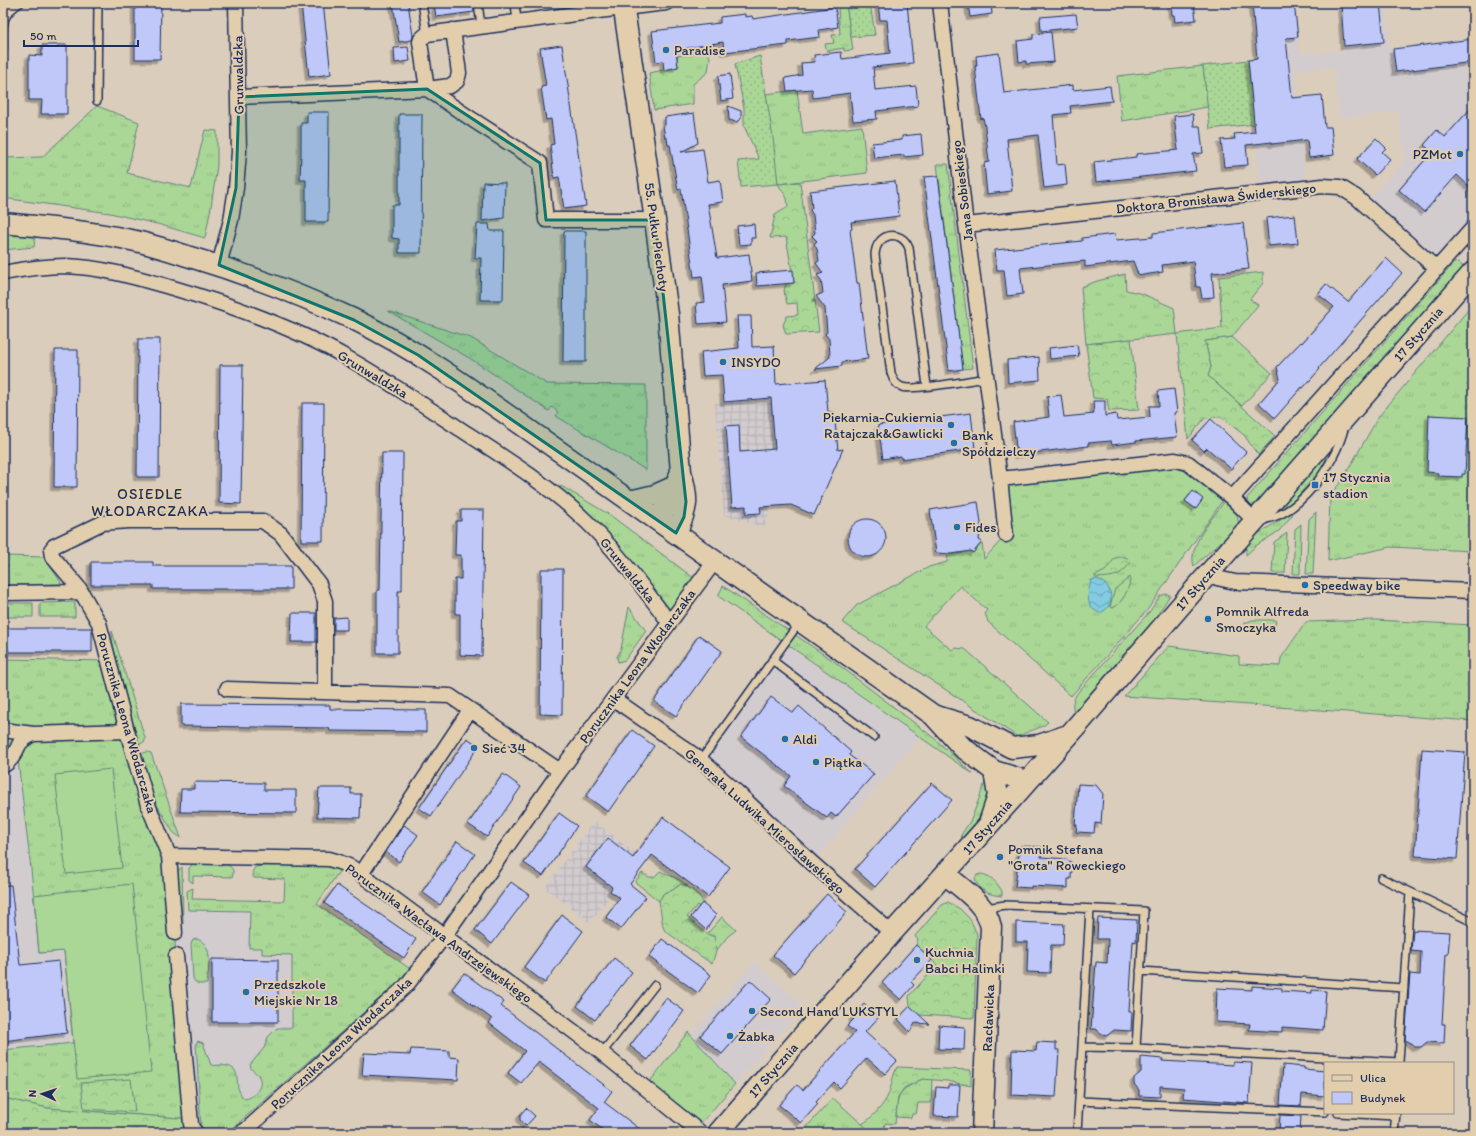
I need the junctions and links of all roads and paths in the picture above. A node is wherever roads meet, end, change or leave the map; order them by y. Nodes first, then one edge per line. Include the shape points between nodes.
1 (20, 3) edge
2 (98, 3) edge
3 (236, 3) edge
4 (422, 3) edge
5 (478, 3) edge
6 (515, 3) edge
7 (666, 3) edge
8 (940, 3) edge
9 (623, 6) edge
10 (3, 19) edge
11 (517, 21) junction
12 (481, 26) junction
13 (453, 30) junction
14 (427, 34) junction
15 (3, 47) edge
16 (426, 89) junction
17 (239, 97) junction
18 (97, 101) dead end
19 (655, 220) junction
20 (3, 223) edge
21 (966, 225) junction
22 (1473, 228) edge
23 (218, 265) junction
24 (1437, 269) junction
25 (3, 272) edge
26 (1473, 272) edge
27 (986, 378) junction
28 (927, 386) junction
29 (678, 479) junction
30 (1000, 479) junction
31 (1232, 498) junction
32 (630, 501) junction
33 (1255, 521) junction
34 (668, 528) junction
35 (1006, 535) dead end
36 (715, 561) junction
37 (1209, 572) junction
38 (1473, 591) edge
39 (82, 592) junction
40 (3, 593) edge
41 (800, 621) junction
42 (669, 622) junction
43 (772, 660) junction
44 (227, 689) dead end
45 (325, 691) junction
46 (614, 699) junction
47 (470, 710) junction
48 (933, 714) junction
49 (3, 730) edge
50 (127, 731) junction
51 (33, 734) junction
52 (1070, 734) junction
53 (874, 737) dead end
54 (1012, 748) junction
55 (701, 760) junction
56 (3, 766) edge
57 (560, 771) junction
58 (994, 771) junction
59 (1028, 781) junction
60 (987, 827) junction
61 (169, 856) junction
62 (361, 874) junction
63 (945, 874) junction
64 (1381, 878) dead end
65 (1410, 892) junction
66 (1090, 909) junction
67 (985, 910) junction
68 (1473, 922) edge
69 (175, 933) dead end
70 (892, 933) junction
71 (445, 935) junction
72 (176, 956) dead end
73 (1140, 971) junction
74 (655, 985) dead end
75 (1404, 988) junction
76 (1082, 1047) junction
77 (1136, 1048) junction
78 (602, 1053) junction
79 (1381, 1062) edge
80 (1399, 1062) edge
81 (1079, 1101) junction
82 (1324, 1112) edge
83 (1396, 1114) edge
84 (196, 1133) edge
85 (241, 1133) edge
86 (701, 1133) edge
87 (718, 1133) edge
88 (982, 1133) edge
89 (1077, 1133) edge
90 (1394, 1133) edge

1 - 10 lane via 11,8
2 - 18 lane
3 - 17 street, Grunwaldzka
4 - 14 lane
5 - 12 lane
6 - 11 lane
7 - 9 street
8 - 21 street, Jana Sobieskiego
9 - 11 street
9 - 19 street, 55. Pułku Piechoty
10 - 15 lane
11 - 12 street
12 - 13 street
13 - 14 street
13 - 16 street via 459,73 457,81 450,86
14 - 16 street via 420,42
16 - 17 street
16 - 19 street via 540,163 546,220
17 - 23 street, Grunwaldzka via 236,188 231,220
19 - 29 street, 55. Pułku Piechoty via 668,314
20 - 23 street via 58,228 130,240
21 - 24 street, Doktora Bronisława Świderskiego via 1328,186 1340,188 1356,197
21 - 27 street, Jana Sobieskiego
22 - 24 street
23 - 32 street via 354,320 418,355
24 - 31 street
25 - 42 street, Grunwaldzka via 66,266 108,271 137,278 214,300 296,332 350,360 401,390 513,464 567,504 618,555
26 - 33 street, 17 Stycznia
27 - 28 lane
27 - 30 street, Jana Sobieskiego
28 - 28 lane via 901,387 891,373 875,255 878,244 886,236 898,236 909,248
29 - 32 street via 655,495
29 - 34 street, 55. Pułku Piechoty via 687,492 686,510
30 - 31 street via 1175,460 1188,463
30 - 35 street, Jana Sobieskiego
31 - 33 street
32 - 34 street
33 - 37 street, 17 Stycznia
34 - 36 street
36 - 41 street
36 - 42 street, Porucznika Leona Włodarczaka
37 - 38 street via 1217,578 1235,582
37 - 52 street, 17 Stycznia
39 - 40 street
39 - 45 street, Porucznika Leona Włodarczaka via 52,556 51,550 54,546 102,523 262,521 281,534 319,584 325,601
39 - 50 street, Porucznika Leona Włodarczaka via 99,624
41 - 43 lane
41 - 48 street
42 - 46 street, Porucznika Leona Włodarczaka
43 - 53 lane
43 - 55 lane
44 - 45 street
45 - 47 street via 450,696
46 - 55 street, Generała Ludwika Mierosławskiego
46 - 57 street, Porucznika Leona Włodarczaka
47 - 57 street
47 - 62 street
48 - 54 street via 970,726
48 - 58 street via 962,747
49 - 51 street
50 - 51 street
50 - 61 street, Porucznika Leona Włodarczaka via 148,805
51 - 56 street via 20,744 12,759
52 - 54 street via 1039,745
52 - 59 street, 17 Stycznia
54 - 59 street
55 - 70 street, Generała Ludwika Mierosławskiego
57 - 71 street, Porucznika Leona Włodarczaka
58 - 59 street
58 - 60 street via 998,796
59 - 60 street, 17 Stycznia
60 - 63 street, 17 Stycznia
61 - 62 street, Porucznika Wacława Andrzejewskiego via 330,859
61 - 69 street
62 - 71 street, Porucznika Wacława Andrzejewskiego
63 - 67 street
63 - 70 street, 17 Stycznia
64 - 65 lane
65 - 68 lane
65 - 75 lane
66 - 67 lane via 1005,905
66 - 73 lane via 1144,911
66 - 76 lane
67 - 88 street, Racławicka via 990,921 991,933
70 - 87 street, 17 Stycznia
71 - 78 street, Porucznika Wacława Andrzejewskiego
71 - 85 street, Porucznika Leona Włodarczaka via 406,986
72 - 84 street via 191,1124
73 - 75 lane
73 - 77 lane
74 - 78 lane
75 - 80 lane
76 - 77 lane
76 - 81 lane
77 - 79 lane
78 - 86 street, Porucznika Wacława Andrzejewskiego
81 - 82 lane
81 - 89 lane
83 - 90 lane

